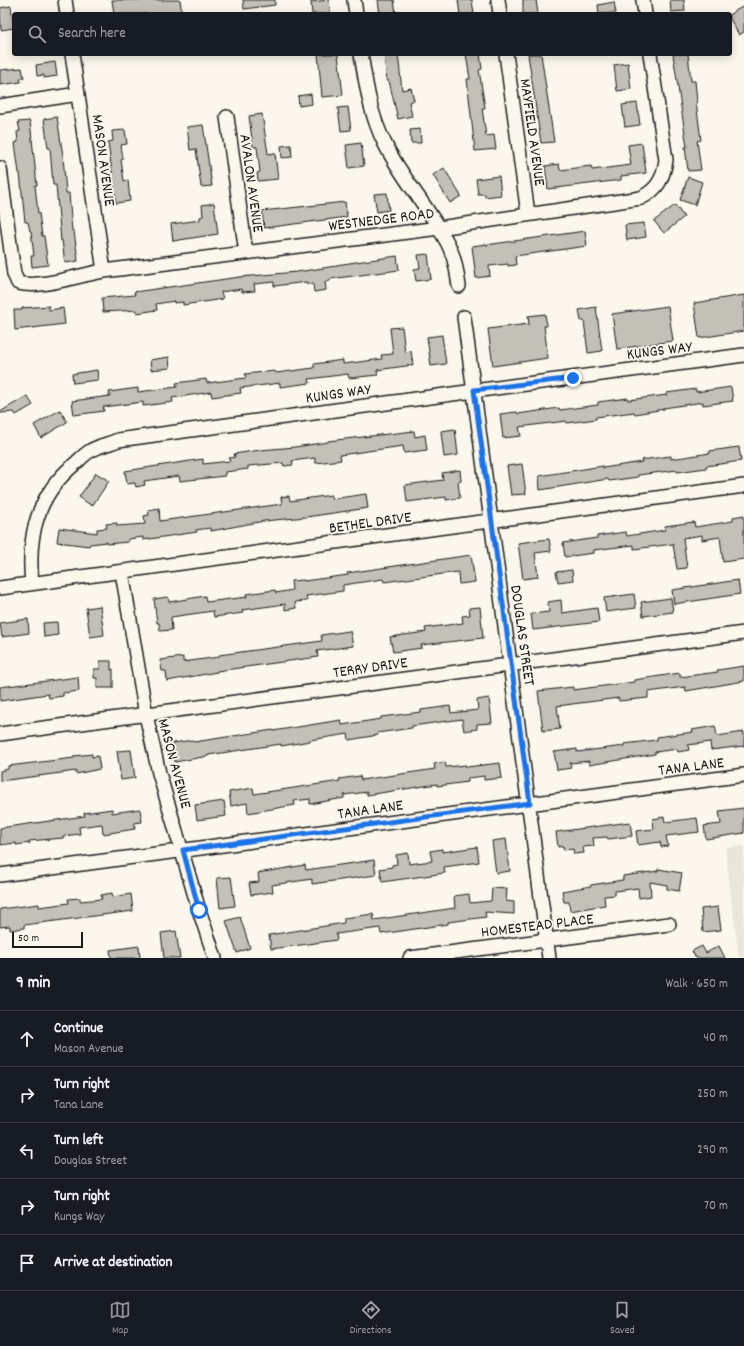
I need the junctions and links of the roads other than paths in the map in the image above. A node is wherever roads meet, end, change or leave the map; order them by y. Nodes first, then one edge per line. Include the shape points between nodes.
1 (65, 0) edge
2 (354, 0) edge
3 (498, 0) edge
4 (643, 0) edge
5 (67, 12) edge
6 (356, 12) edge
7 (500, 12) edge
8 (645, 12) edge
9 (72, 56) edge
10 (361, 56) edge
11 (506, 56) edge
12 (650, 56) edge
13 (78, 94) junction
14 (0, 106) edge
15 (227, 117) dead end
16 (0, 168) edge
17 (528, 214) junction
18 (439, 228) junction
19 (246, 253) junction
20 (104, 271) junction
21 (459, 286) dead end
22 (464, 317) dead end
23 (744, 355) edge
24 (474, 390) junction
25 (744, 486) edge
26 (492, 521) junction
27 (122, 572) junction
28 (32, 584) junction
29 (0, 588) edge
30 (744, 633) edge
31 (511, 663) junction
32 (146, 715) junction
33 (0, 734) edge
34 (744, 775) edge
35 (530, 803) junction
36 (183, 850) junction
37 (0, 875) edge
38 (670, 924) dead end
39 (547, 939) junction
40 (215, 958) edge
41 (410, 958) edge
42 (549, 958) edge

1 - 5 street
2 - 6 street
3 - 7 street
4 - 8 street
9 - 13 street, MASON AVENUE
10 - 18 street via 373,116 384,142
11 - 17 street, MAYFIELD AVENUE
12 - 17 street, WESTNEDGE ROAD via 666,160 664,172 657,186 641,198
13 - 14 street
13 - 20 street, MASON AVENUE
15 - 19 street, AVALON AVENUE
16 - 20 street, WESTNEDGE ROAD via 14,274 18,283 26,285 64,280
17 - 18 street, WESTNEDGE ROAD
18 - 19 street, WESTNEDGE ROAD
18 - 21 street via 451,249
19 - 20 street, WESTNEDGE ROAD
22 - 24 street, DOUGLAS STREET
23 - 24 street, KUNGS WAY
24 - 26 street, DOUGLAS STREET
24 - 28 street, KUNGS WAY via 118,440 90,451 66,471 49,492 36,519 31,544
25 - 26 street, BETHEL DRIVE
26 - 27 street, BETHEL DRIVE
26 - 31 street, DOUGLAS STREET
27 - 28 street, BETHEL DRIVE
27 - 32 street, MASON AVENUE
28 - 29 street, BETHEL DRIVE
30 - 31 street, TERRY DRIVE
31 - 32 street, TERRY DRIVE
31 - 35 street, DOUGLAS STREET
32 - 33 street, TERRY DRIVE
32 - 36 street, MASON AVENUE via 160,774
34 - 35 street, TANA LANE
35 - 36 street, TANA LANE
35 - 39 street, DOUGLAS STREET
36 - 37 street, TANA LANE
36 - 40 street, MASON AVENUE
38 - 39 street, HOMESTEAD PLACE
39 - 41 street, HOMESTEAD PLACE
39 - 42 street, DOUGLAS STREET

